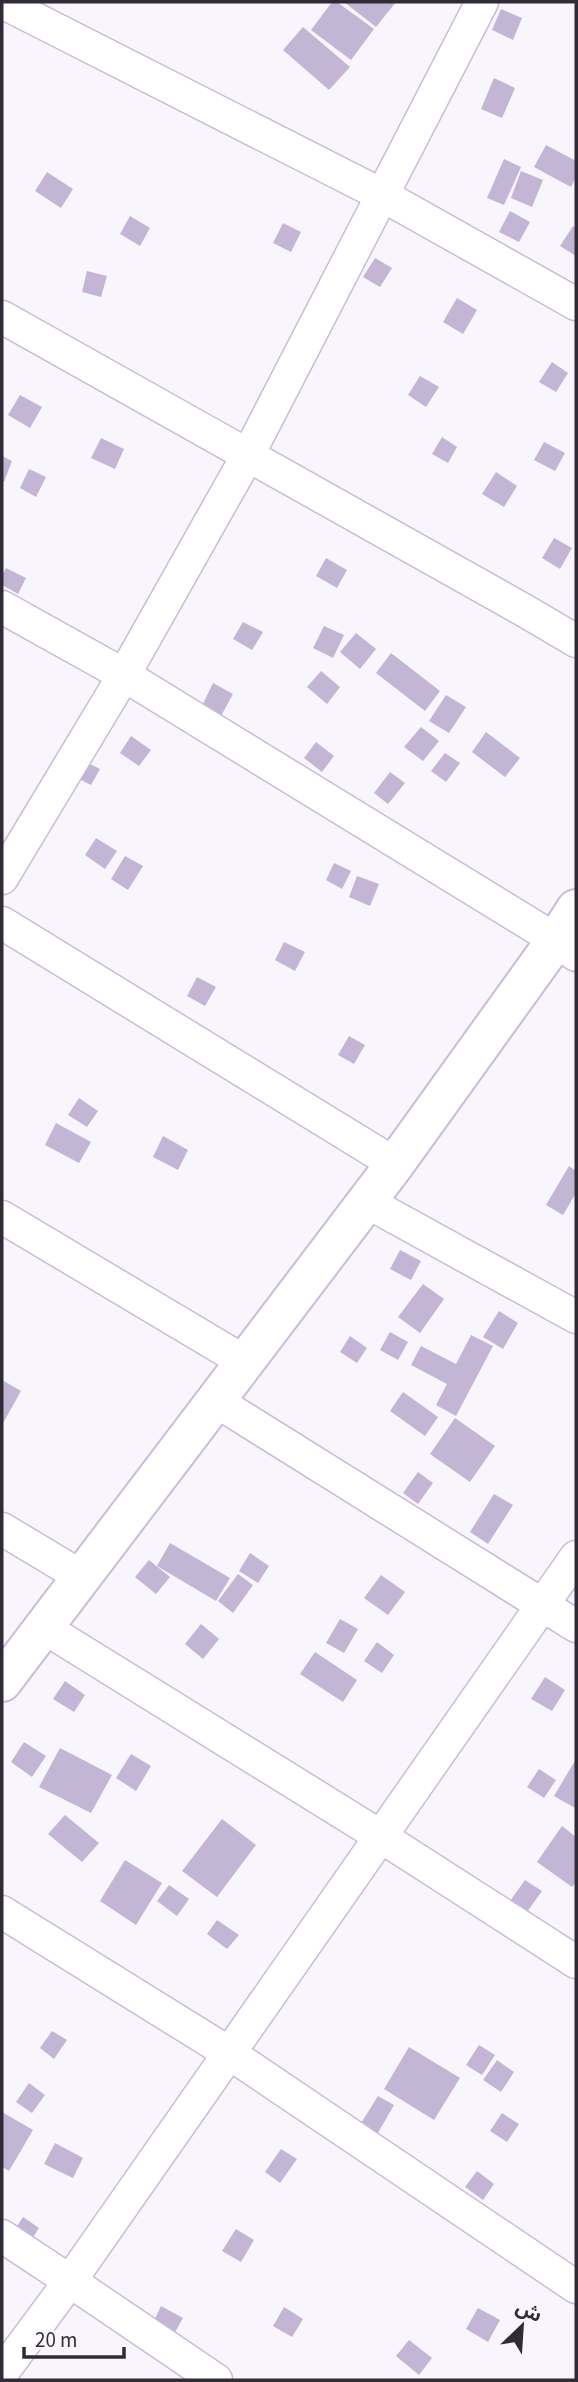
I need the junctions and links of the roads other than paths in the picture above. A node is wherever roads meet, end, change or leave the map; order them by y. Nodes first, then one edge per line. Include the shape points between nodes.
1 (2, 2) edge
2 (482, 2) edge
3 (382, 195) junction
4 (576, 304) edge
5 (2, 317) edge
6 (248, 455) junction
7 (2, 607) edge
8 (576, 641) edge
9 (124, 675) junction
10 (2, 878) edge
11 (576, 909) edge
12 (2, 923) edge
13 (566, 948) edge
14 (395, 1164) junction
15 (367, 1202) junction
16 (2, 1217) edge
17 (576, 1317) edge
18 (245, 1362) junction
19 (216, 1401) junction
20 (2, 1530) edge
21 (576, 1557) edge
22 (82, 1577) junction
23 (544, 1604) junction
24 (576, 1626) edge
25 (43, 1627) junction
26 (2, 1682) edge
27 (380, 1836) junction
28 (2, 1912) edge
29 (576, 1962) edge
30 (229, 2053) junction
31 (2, 2236) edge
32 (71, 2281) junction
33 (576, 2287) edge
34 (2, 2373) edge
35 (216, 2380) edge

1 - 3 street
2 - 3 street
3 - 4 street
3 - 6 street
5 - 6 street
6 - 8 street
6 - 9 street
7 - 9 street
9 - 10 street
9 - 13 street
11 - 13 street
12 - 14 street
13 - 14 street
14 - 15 street
15 - 17 street
15 - 18 street
16 - 18 street
18 - 19 street
19 - 22 street
19 - 23 street
20 - 22 street
21 - 23 street
22 - 25 street
23 - 24 street
23 - 27 street
25 - 26 street
25 - 27 street
27 - 29 street
27 - 30 street
28 - 30 street
30 - 32 street
30 - 33 street
31 - 32 street
32 - 34 street
32 - 35 street

